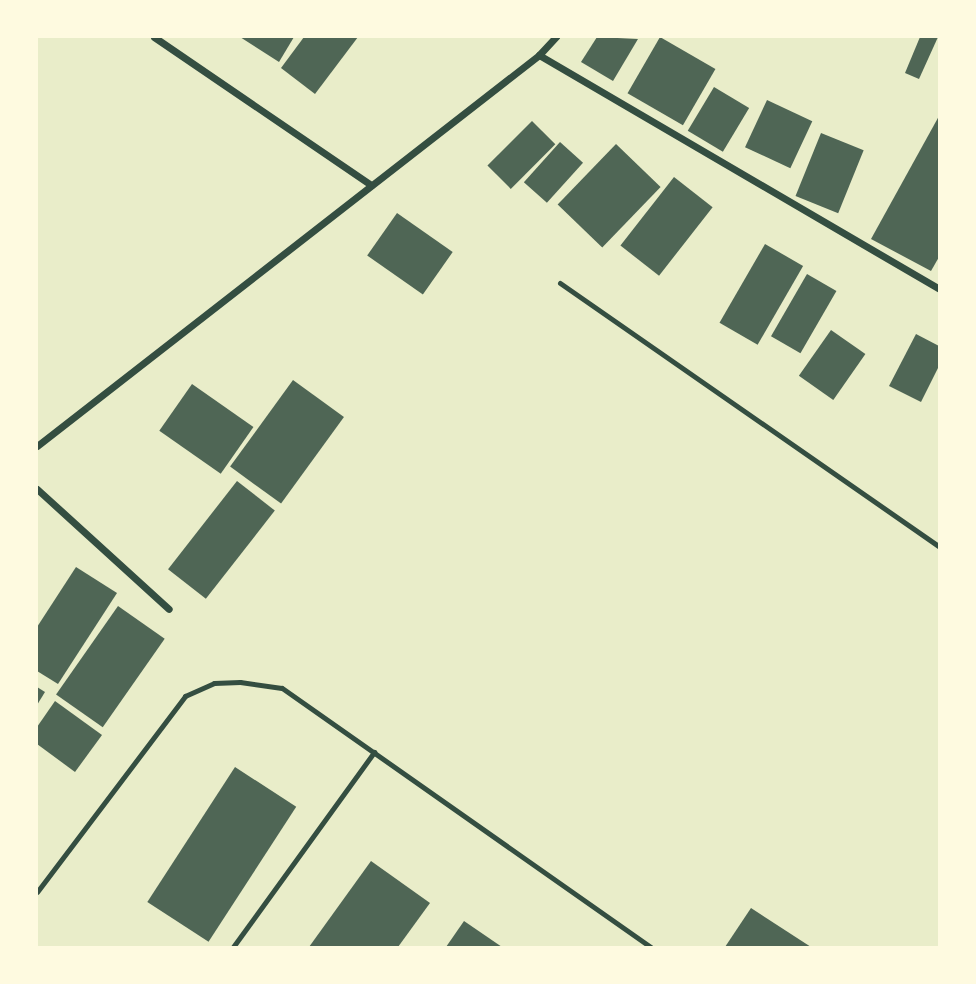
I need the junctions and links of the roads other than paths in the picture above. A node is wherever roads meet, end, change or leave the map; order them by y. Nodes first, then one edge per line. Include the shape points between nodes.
1 (155, 37) edge
2 (556, 37) edge
3 (539, 54) junction
4 (371, 185) junction
5 (560, 283) dead end
6 (939, 289) edge
7 (37, 446) edge
8 (37, 489) edge
9 (939, 545) edge
10 (169, 608) dead end
11 (374, 752) junction
12 (37, 892) edge
13 (233, 947) edge
14 (651, 947) edge

1 - 4 street
2 - 3 street
3 - 4 street
3 - 6 street
4 - 7 street
5 - 9 lane
8 - 10 street
11 - 12 lane via 282,688 214,683 185,696
11 - 13 lane
11 - 14 lane

